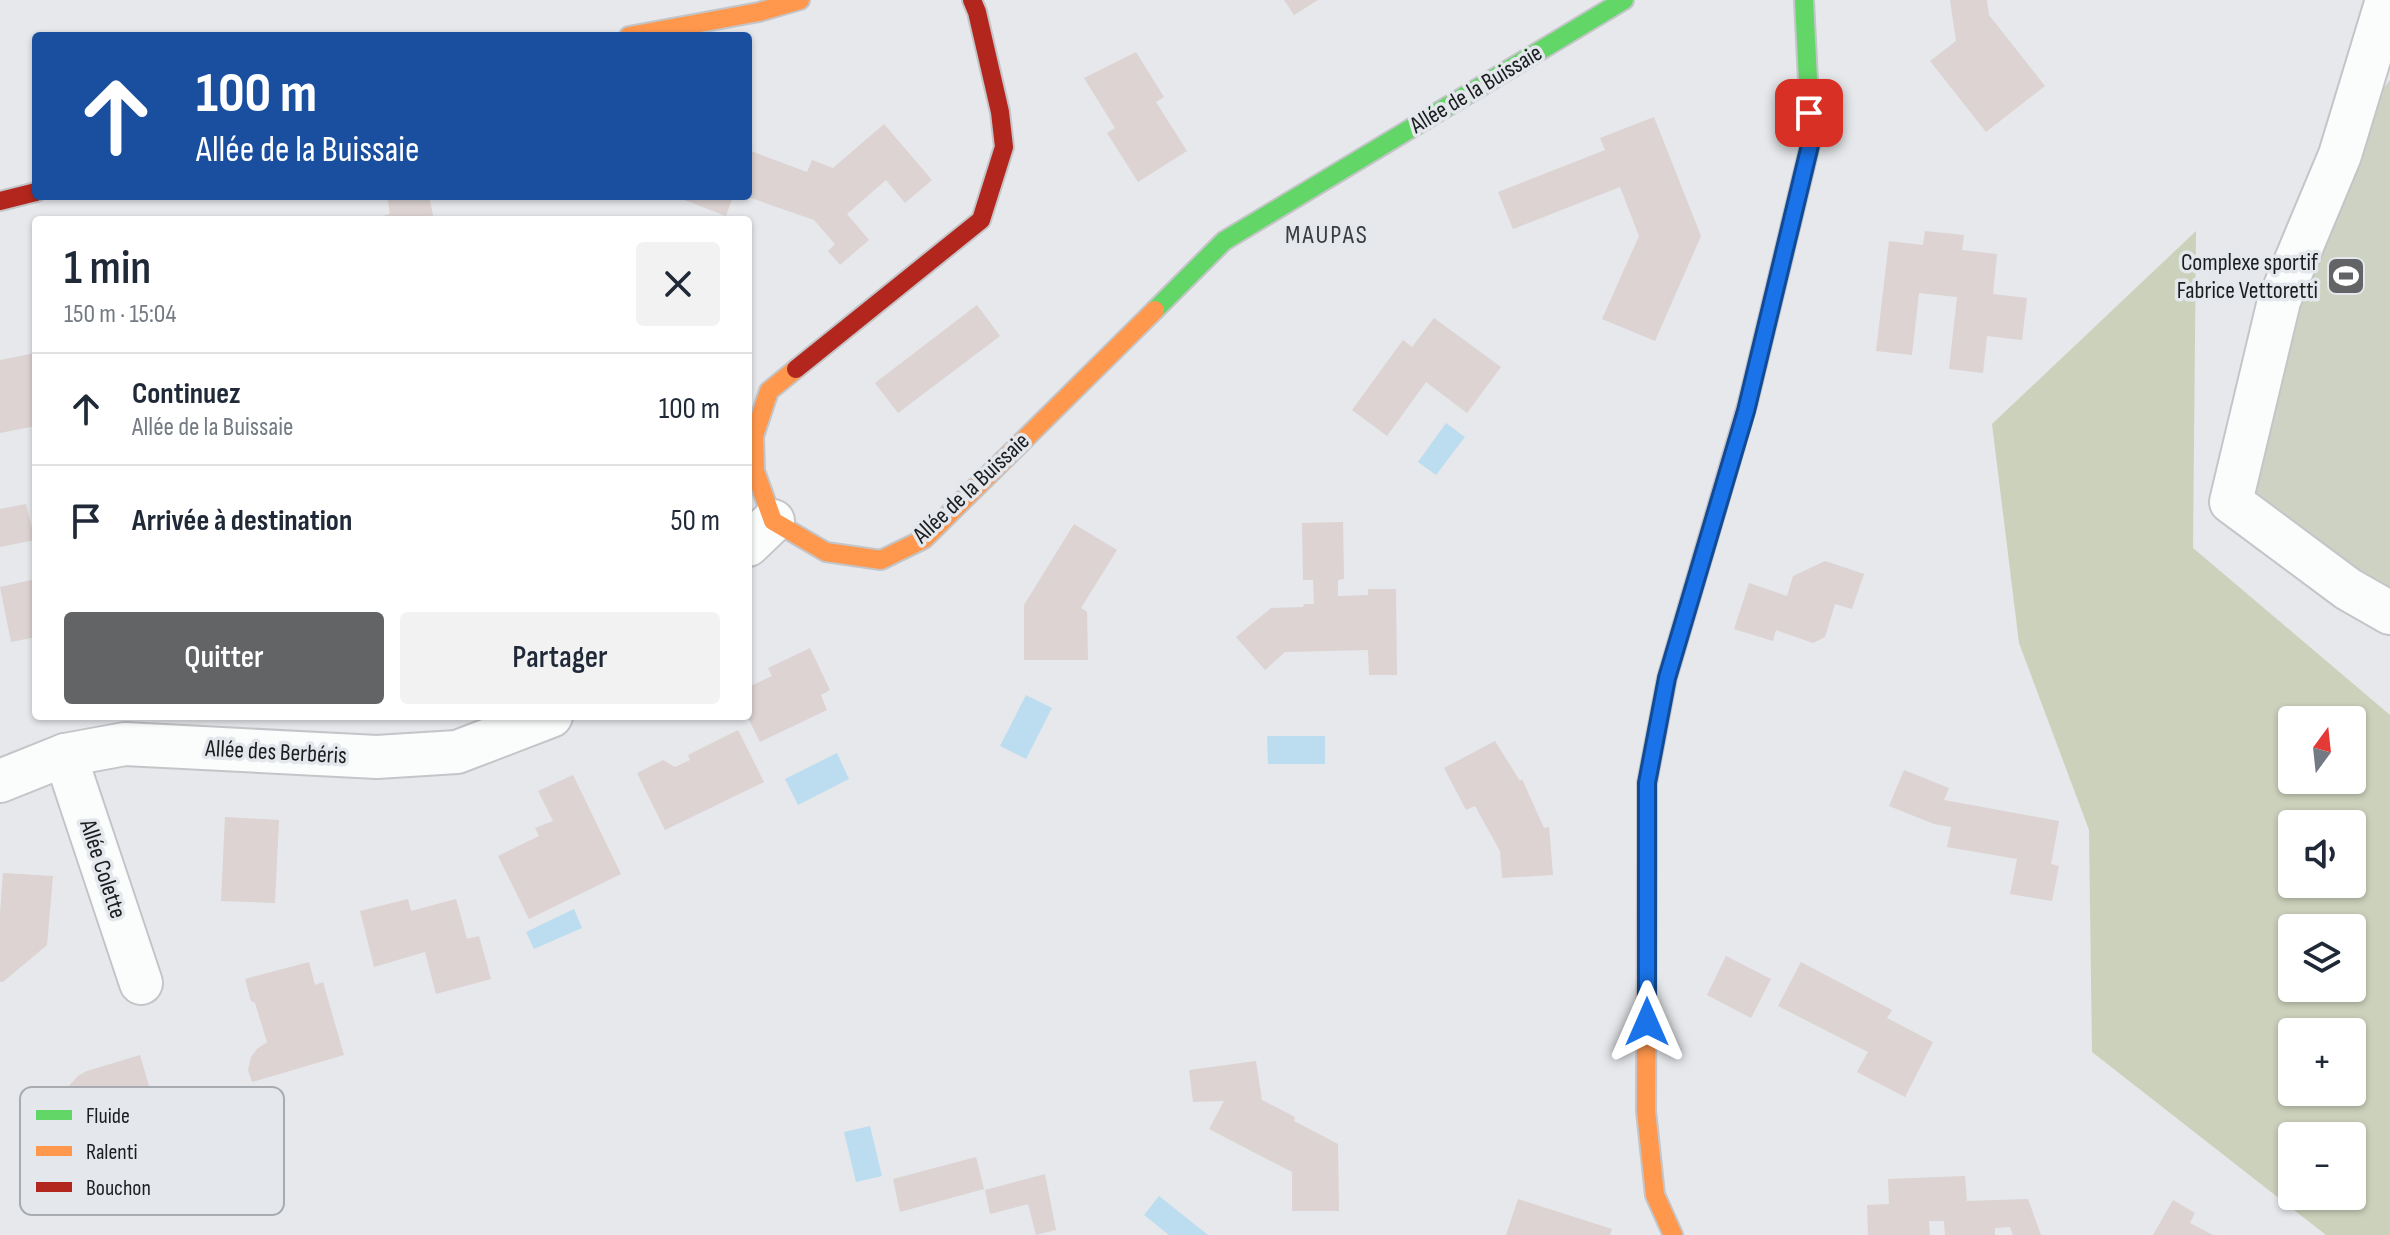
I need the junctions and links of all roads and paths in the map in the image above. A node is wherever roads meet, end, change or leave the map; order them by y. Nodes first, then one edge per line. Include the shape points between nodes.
1 (800, 0) edge
2 (972, 0) edge
3 (1624, 0) edge
4 (1804, 0) edge
5 (2387, 0) edge
6 (651, 32) edge
7 (32, 193) edge
8 (0, 201) edge
9 (761, 533) edge
10 (2390, 613) edge
11 (541, 720) edge
12 (65, 755) junction
13 (0, 781) edge
14 (141, 983) dead end
15 (1673, 1235) edge

1 - 6 street
2 - 9 street, Allée de la Buissaie via 1004,147 981,220 769,391 754,436
3 - 9 street, Allée de la Buissaie via 1224,241 924,539 881,560 826,552
4 - 15 street via 1811,141 1746,411 1667,678 1647,783 1646,1111 1655,1195
5 - 10 street via 2340,155 2279,301 2231,502 2348,589
7 - 8 street
11 - 12 street, Allée des Berbéris via 457,752 377,757 125,744
12 - 13 street, Allée des Berbéris
12 - 14 street, Allée Colette

